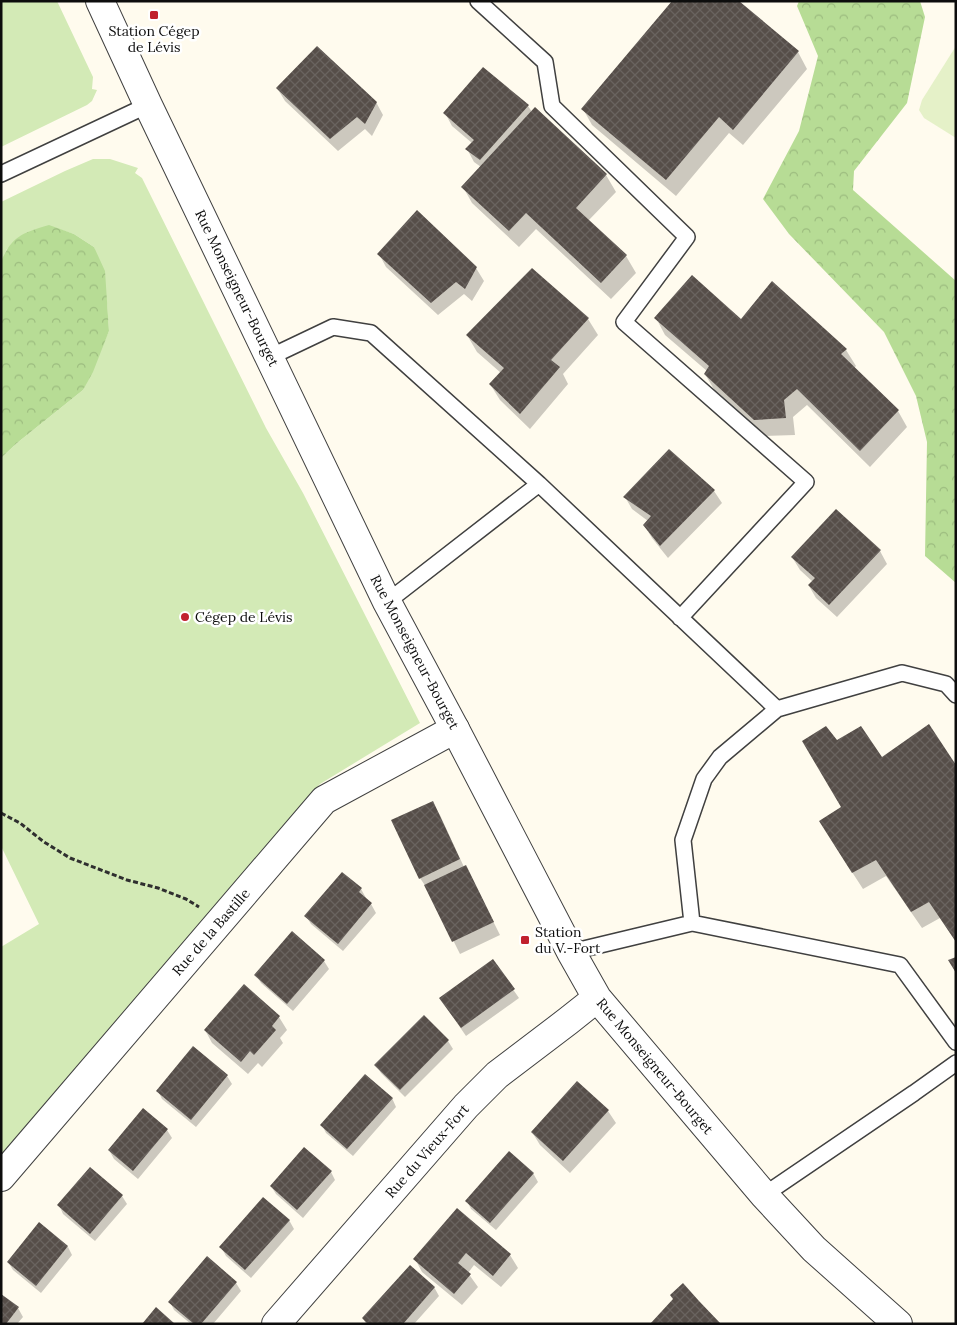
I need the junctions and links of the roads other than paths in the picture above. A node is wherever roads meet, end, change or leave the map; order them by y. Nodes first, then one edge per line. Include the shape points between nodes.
1 (100, 1) edge
2 (478, 1) edge
3 (148, 105) junction
4 (1, 174) edge
5 (270, 357) junction
6 (539, 484) junction
7 (387, 602) junction
8 (680, 618) junction
9 (956, 695) edge
10 (777, 709) junction
11 (455, 729) junction
12 (692, 923) junction
13 (571, 952) junction
14 (597, 998) junction
15 (956, 1042) edge
16 (956, 1063) edge
17 (1, 1177) edge
18 (764, 1195) junction
19 (814, 1249) junction
20 (276, 1324) edge
21 (871, 1324) edge
22 (898, 1324) edge

1 - 3 street, Rue Monseigneur-Bourget
2 - 8 lane via 546,62 552,106 687,237 624,322 806,482
3 - 4 lane
3 - 5 street, Rue Monseigneur-Bourget
5 - 6 lane via 333,327 371,333
5 - 7 street, Rue Monseigneur-Bourget
6 - 7 lane
6 - 8 lane
7 - 11 street, Rue Monseigneur-Bourget
8 - 10 lane
9 - 10 lane via 946,684 902,673
10 - 12 lane via 720,757 704,779 682,840
11 - 13 street, Rue Monseigneur-Bourget
11 - 17 street, Rue de la Bastille via 324,800
12 - 13 lane
12 - 15 lane via 900,965
13 - 14 street, Rue Monseigneur-Bourget
14 - 18 street, Rue Monseigneur-Bourget
14 - 20 street, Rue du Vieux-Fort via 497,1075 466,1106
16 - 18 lane
18 - 19 street, Rue Monseigneur-Bourget
19 - 21 street, Rue Monseigneur-Bourget
19 - 22 street, Rue Monseigneur-Bourget

